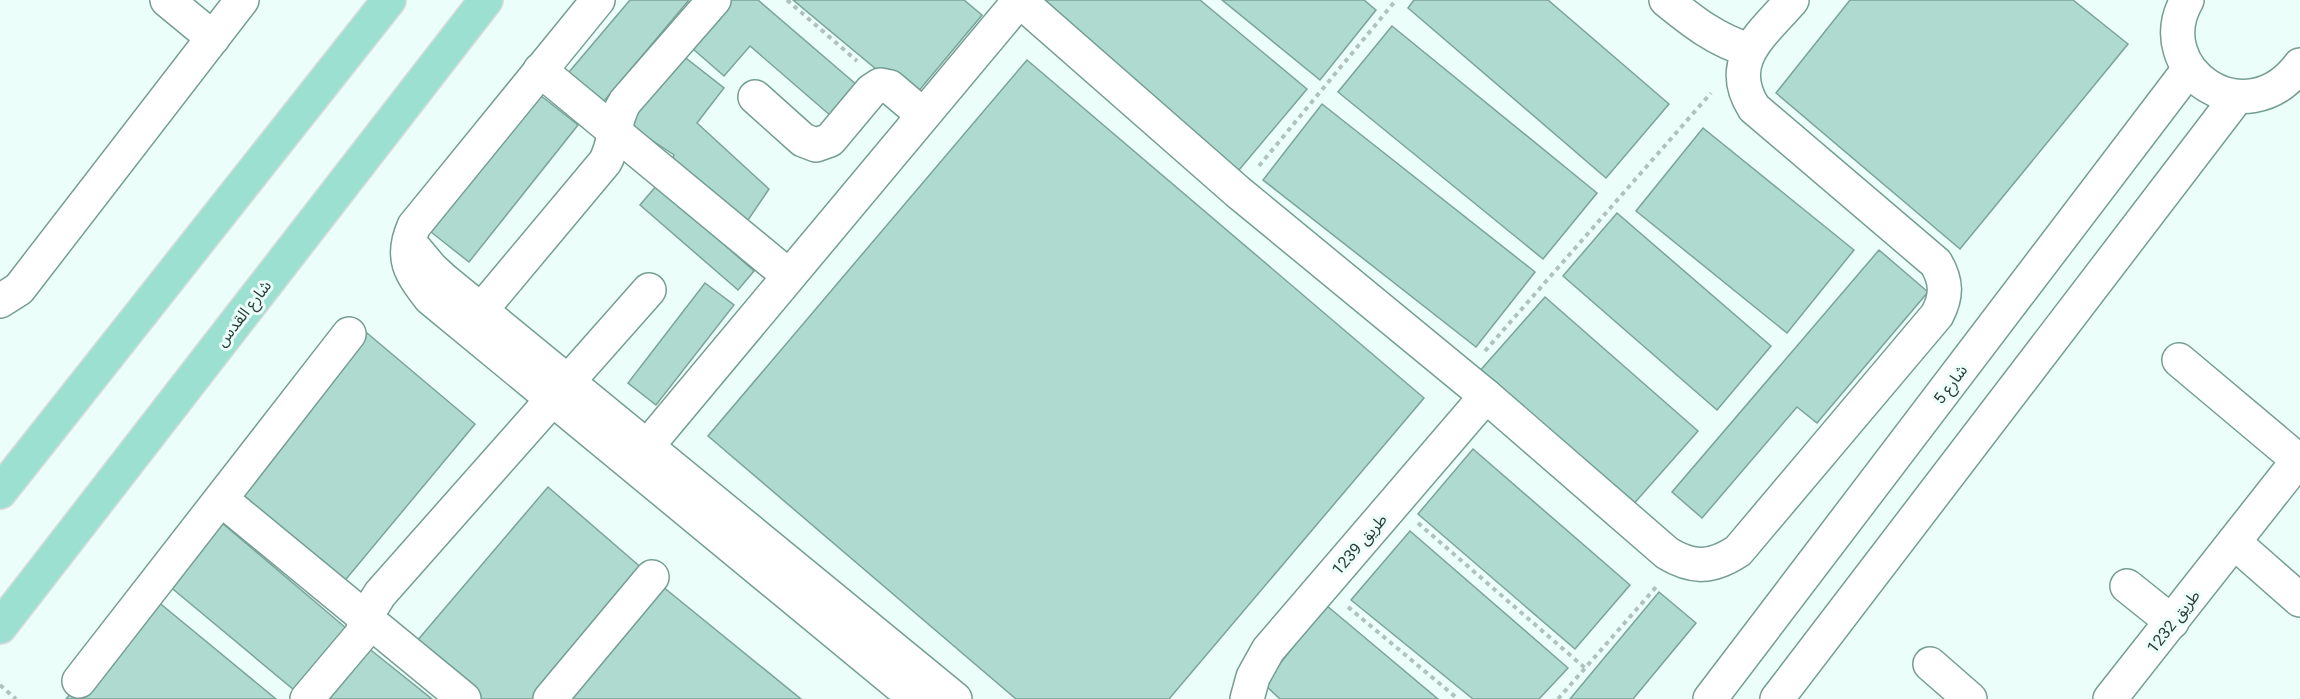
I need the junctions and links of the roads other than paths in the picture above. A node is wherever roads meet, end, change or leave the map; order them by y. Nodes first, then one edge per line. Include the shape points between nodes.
1 (167, 0) edge
2 (242, 0) edge
3 (486, 0) edge
4 (598, 0) edge
5 (714, 0) edge
6 (1019, 0) edge
7 (1666, 0) edge
8 (1792, 0) edge
9 (388, 1) edge
10 (2180, 8) edge
11 (213, 38) junction
12 (1749, 50) junction
13 (2300, 65) edge
14 (2189, 69) junction
15 (540, 70) junction
16 (754, 97) dead end
17 (2237, 98) junction
18 (923, 115) junction
19 (614, 132) junction
20 (789, 276) junction
21 (649, 290) dead end
22 (0, 301) edge
23 (473, 320) junction
24 (349, 334) dead end
25 (2179, 360) dead end
26 (1474, 386) junction
27 (560, 390) junction
28 (640, 455) junction
29 (2299, 459) edge
30 (0, 492) edge
31 (220, 499) junction
32 (2234, 542) junction
33 (652, 577) dead end
34 (2127, 586) dead end
35 (2300, 600) edge
36 (367, 620) junction
37 (2172, 622) junction
38 (0, 627) edge
39 (867, 642) junction
40 (1930, 664) dead end
41 (79, 681) dead end
42 (307, 699) edge
43 (464, 699) edge
44 (550, 699) edge
45 (916, 699) edge
46 (955, 699) edge
47 (1246, 699) edge
48 (1710, 699) edge
49 (1777, 699) edge
50 (1970, 699) edge
51 (2110, 699) edge

1 - 11 street
2 - 11 street
3 - 38 main road, شارع القدس
4 - 15 street
5 - 19 street via 625,102
6 - 18 street
6 - 26 street via 1238,192
7 - 12 street via 1708,33
8 - 12 street
9 - 30 main road
10 - 14 street via 2179,40
11 - 22 street via 19,289
12 - 26 street via 1742,80 1754,108 1936,263 1946,289 1937,315 1738,551 1710,564 1695,565 1666,553
13 - 17 street via 2290,79 2274,90
14 - 17 street via 2202,83
14 - 48 street, شارع 5
15 - 19 street
15 - 23 street via 422,215 409,238 408,264 413,277 430,298
16 - 18 street via 803,140 816,146 830,140 875,87 885,85
17 - 49 street
18 - 20 street
19 - 20 street
19 - 23 street via 605,162
20 - 28 street
21 - 27 street
23 - 27 street
24 - 31 street
25 - 29 street, طريق 1232
26 - 47 street, طريق 1239 via 1395,502 1268,650
27 - 28 street
27 - 36 street via 380,594
28 - 39 street
29 - 32 street, طريق 1232
31 - 36 street
31 - 41 street
32 - 35 street
32 - 37 street, طريق 1232
33 - 44 street
34 - 37 street
36 - 42 street via 356,641
36 - 43 street
37 - 51 street, طريق 1232
39 - 45 street
39 - 46 street
40 - 50 street

